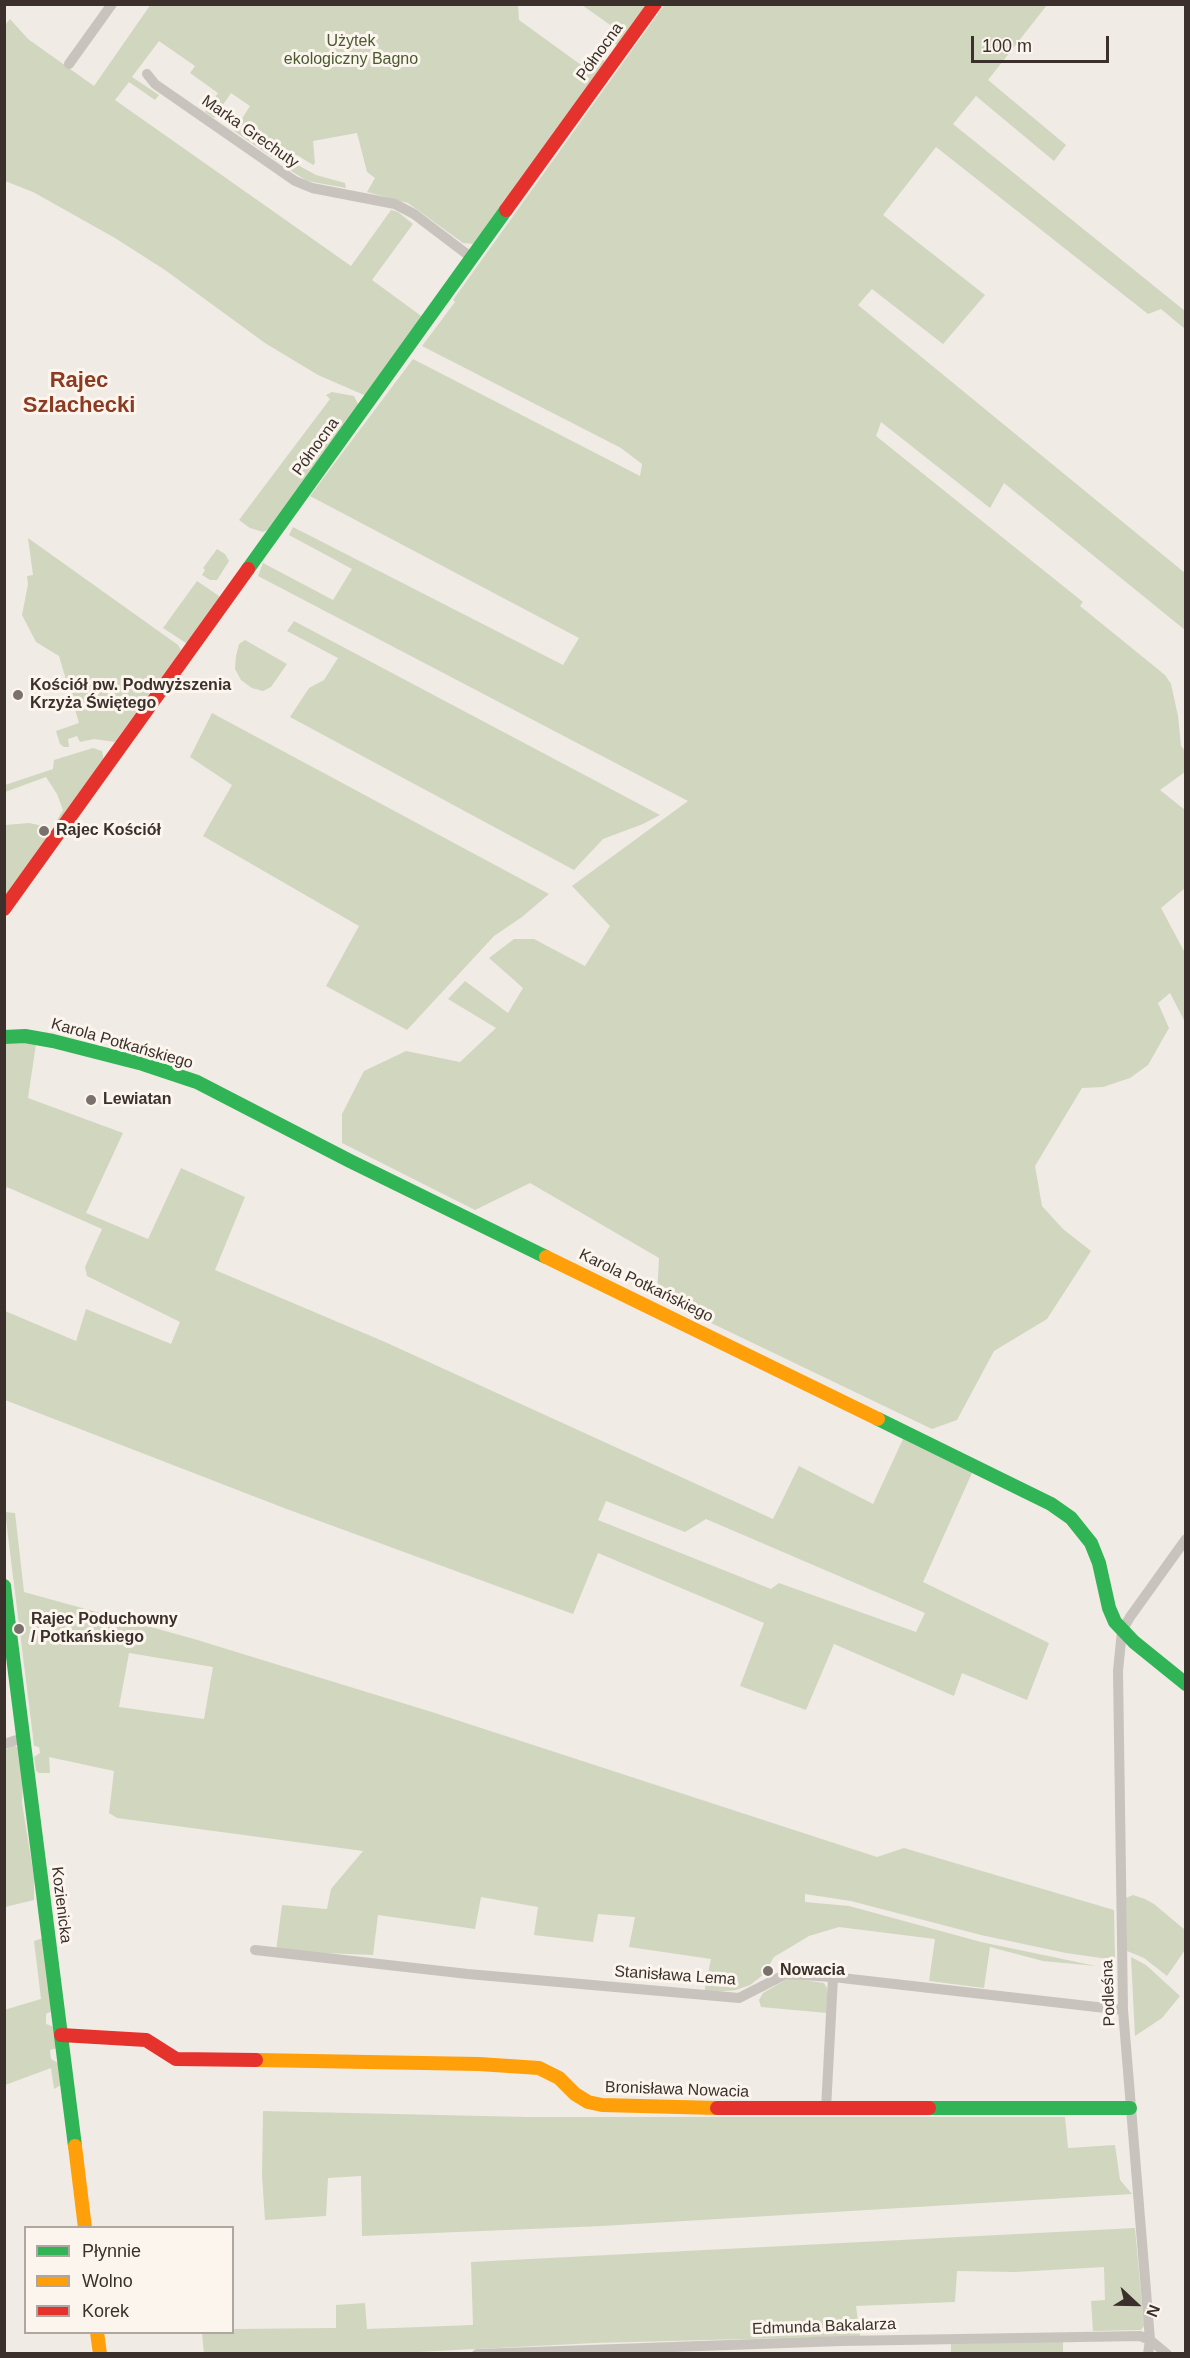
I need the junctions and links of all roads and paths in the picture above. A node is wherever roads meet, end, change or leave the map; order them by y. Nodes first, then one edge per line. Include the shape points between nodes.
1 (112, 4) edge
2 (655, 4) edge
3 (69, 64) dead end
4 (147, 74) dead end
5 (472, 258) junction
6 (4, 909) edge
7 (4, 1037) edge
8 (1185, 1539) edge
9 (4, 1586) edge
10 (1122, 1631) junction
11 (1185, 1684) edge
12 (23, 1738) junction
13 (4, 1744) edge
14 (255, 1950) dead end
15 (833, 1977) junction
16 (1123, 2010) junction
17 (61, 2035) junction
18 (1130, 2108) junction
19 (826, 2109) junction
20 (84, 2226) edge
21 (98, 2334) edge
22 (1150, 2340) junction
23 (497, 2353) edge
24 (100, 2354) edge
25 (477, 2354) edge
26 (1148, 2354) edge
27 (1167, 2354) edge

1 - 3 street
2 - 5 street, Północna
4 - 5 street, Marka Grechuty via 155,84 295,181 404,208
5 - 6 street, Północna
7 - 10 street, Karola Potkańskiego via 53,1041 197,1082 350,1161 1039,1497 1061,1510 1086,1535 1095,1552 1112,1616
8 - 10 street
9 - 12 street, Kozienicka
10 - 11 street, Karola Potkańskiego
10 - 16 street, Podleśna via 1118,1671
12 - 13 street
12 - 17 street, Kozienicka
14 - 15 street, Stanisława Lema via 739,1998 786,1974
15 - 16 street, Stanisława Lema
15 - 19 street
16 - 18 street, Podleśna
17 - 19 street, Bronisława Nowacia via 146,2040 176,2059 539,2068 559,2078 588,2102 602,2105
17 - 20 street, Kozienicka
18 - 19 street, Bronisława Nowacia
18 - 22 street, Podleśna
21 - 24 street
22 - 23 street, Edmunda Bakalarza via 1140,2336 1077,2336
22 - 26 street, Podleśna
22 - 27 street
23 - 25 street, Edmunda Bakalarza

